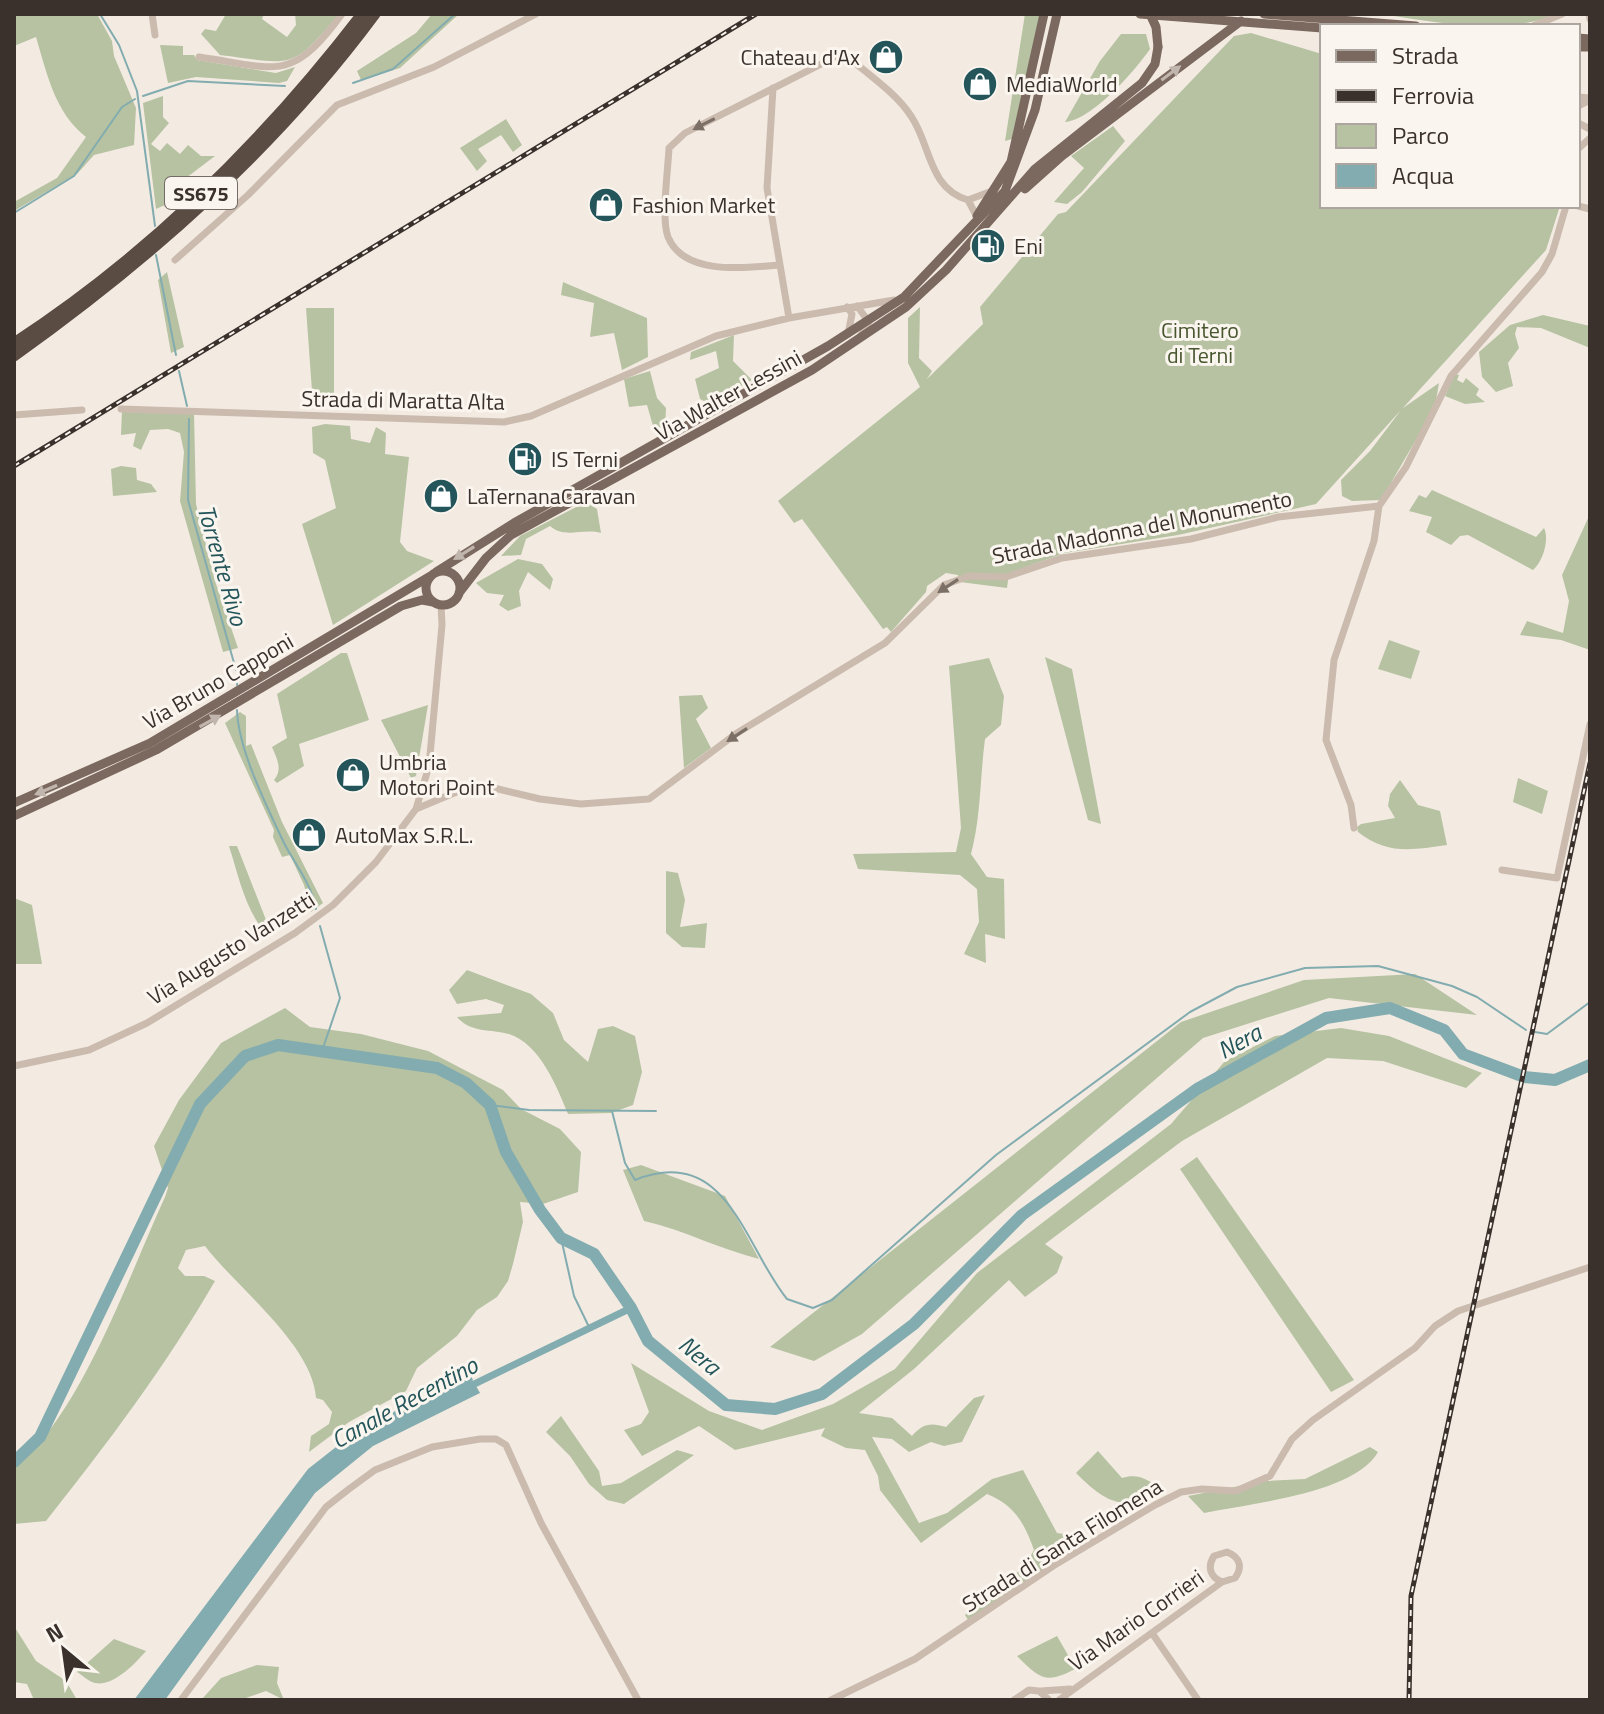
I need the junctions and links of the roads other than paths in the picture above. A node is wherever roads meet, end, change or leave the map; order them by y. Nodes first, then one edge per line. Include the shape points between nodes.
1 (152, 14) edge
2 (342, 14) edge
3 (362, 14) edge
4 (375, 14) edge
5 (536, 14) edge
6 (1044, 14) edge
7 (1057, 14) edge
8 (1140, 14) edge
9 (1150, 14) edge
10 (1264, 14) edge
11 (1562, 14) edge
12 (1241, 21) junction
13 (1391, 24) edge
14 (1538, 24) edge
15 (1320, 28) edge
16 (155, 35) dead end
17 (199, 57) dead end
18 (773, 88) junction
19 (997, 189) junction
20 (968, 200) junction
21 (1565, 208) edge
22 (1001, 209) junction
23 (977, 217) junction
24 (957, 245) junction
25 (175, 260) dead end
26 (778, 265) junction
27 (904, 297) junction
28 (857, 305) junction
29 (847, 307) junction
30 (789, 318) junction
31 (869, 322) junction
32 (848, 334) junction
33 (14, 343) edge
34 (852, 346) junction
35 (14, 356) edge
36 (121, 409) dead end
37 (82, 410) dead end
38 (14, 415) edge
39 (1379, 506) junction
40 (434, 573) junction
41 (459, 593) junction
42 (437, 603) junction
43 (1590, 724) edge
44 (14, 803) edge
45 (416, 809) junction
46 (14, 816) edge
47 (1354, 828) dead end
48 (1502, 870) dead end
49 (14, 1066) edge
50 (1590, 1267) edge
51 (1222, 1582) junction
52 (1152, 1633) junction
53 (1070, 1689) junction
54 (1039, 1691) junction
55 (181, 1700) edge
56 (638, 1700) edge
57 (831, 1700) edge
58 (1014, 1700) edge
59 (1049, 1700) edge
60 (1059, 1700) edge
61 (1198, 1700) edge

1 - 16 street
2 - 17 street via 322,42 282,68
3 - 33 highway, SS675 via 229,167 85,292
4 - 35 highway, SS675 via 247,164 143,257
5 - 25 street via 434,67 337,105
6 - 19 main road, Via Walter Lessini via 1011,162
7 - 24 main road, Via Walter Lessini via 1019,160 1005,191
8 - 12 main road
9 - 22 main road, Via Walter Lessini, bridge via 1158,47 1155,64 1142,83 1035,169
10 - 13 main road
11 - 14 street
12 - 15 main road
22 -> 12 main road, Via Walter Lessini via 1062,156
18 - 20 street via 837,56 848,57 912,117 938,177 955,196
18 - 26 street via 767,188
18 -> 26 street via 685,133 669,148 667,229 677,249 702,263
19 - 20 street
19 - 23 main road, Via Walter Lessini
20 - 23 street
21 - 39 street via 1542,272 1457,367 1406,467
22 - 34 main road, Via Walter Lessini via 926,289
23 - 24 main road, Via Walter Lessini
24 - 27 main road, Via Walter Lessini
26 - 30 street
27 - 28 street, Strada di Maratta Alta
27 - 31 main road, Via Walter Lessini
28 - 29 street, Strada di Maratta Alta
28 - 31 street
29 - 30 street, Strada di Maratta Alta
29 - 32 street via 852,314
30 - 36 street, Strada di Maratta Alta via 716,336 531,416 504,422
31 - 32 main road, Via Walter Lessini
31 - 34 street
32 -> 40 main road, Via Walter Lessini
34 - 41 main road, Via Walter Lessini via 511,535
37 - 38 street
39 -> 45 street, Strada Madonna del Monumento via 1278,517 1191,539 1062,558 1006,577 956,579 885,643 737,733 649,799 581,804 478,787
39 - 47 street via 1374,541 1334,660 1326,740 1351,805
40 - 41 main road via 447,571 456,577
40 - 42 main road via 426,589
40 -> 44 main road, Via Bruno Capponi via 150,743
41 - 42 main road via 452,602
42 - 45 street, Via Augusto Vanzetti via 442,625 429,766
46 -> 42 main road, Via Bruno Capponi via 168,744 401,606 422,600
43 - 48 street via 1557,878
45 - 49 street, Via Augusto Vanzetti via 358,880 295,933 121,1036 89,1050
50 - 57 street, Strada di Santa Filomena via 1458,1311 1313,1420 1292,1439 1270,1476 1236,1491 1181,1492 1155,1505 915,1659
51 - 51 street, Via Mario Corrieri via 1239,1573 1238,1559 1227,1552 1211,1561 1212,1574
51 - 52 street, Via Mario Corrieri
52 - 53 street, Via Mario Corrieri
52 - 61 street
53 - 54 street, Via Mario Corrieri
53 - 60 street, Via Mario Corrieri
54 - 58 street, Via Mario Corrieri via 1029,1690
54 - 59 street
55 - 56 street via 326,1507 375,1470 432,1447 480,1439 506,1445 541,1523

